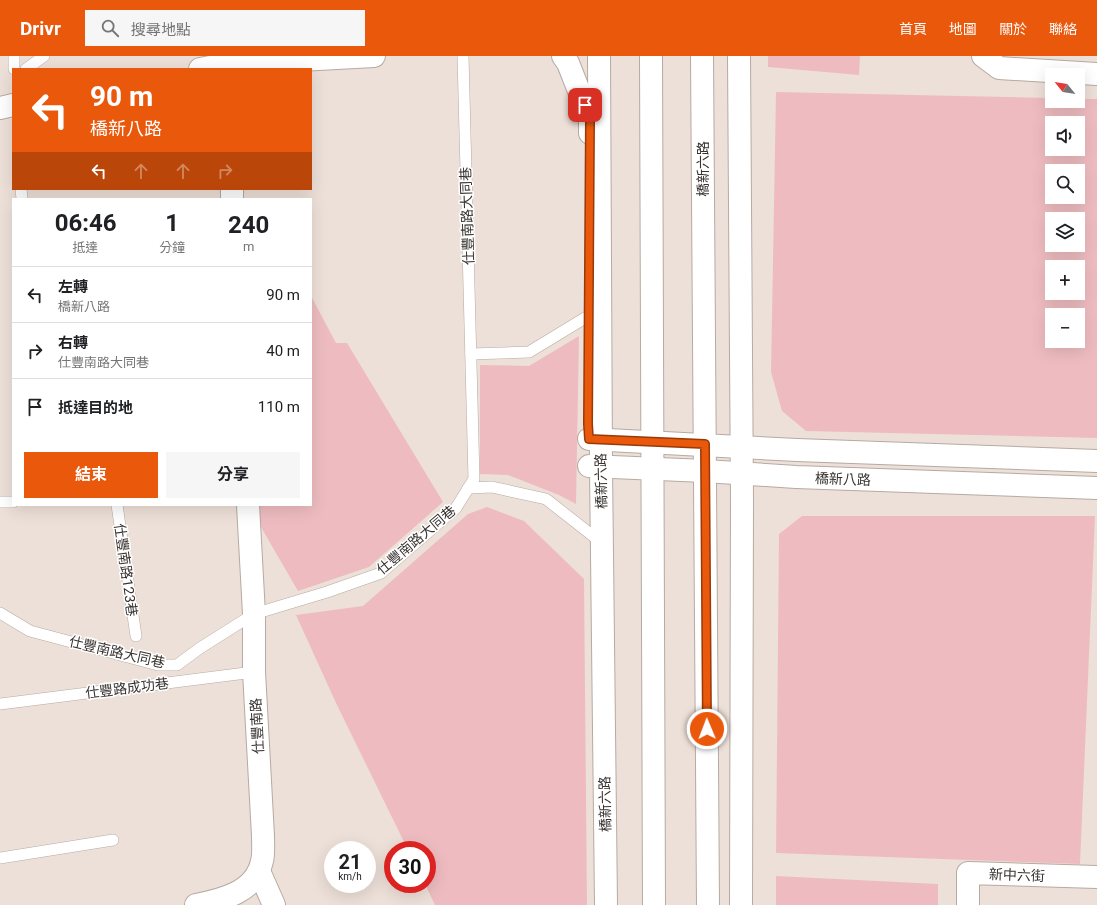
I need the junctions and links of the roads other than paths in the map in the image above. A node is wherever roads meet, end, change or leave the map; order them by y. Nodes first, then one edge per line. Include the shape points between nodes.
1 (14, 56) edge
2 (44, 56) edge
3 (374, 56) edge
4 (463, 56) edge
5 (563, 56) edge
6 (599, 56) edge
7 (650, 56) edge
8 (702, 56) edge
9 (739, 56) edge
10 (983, 56) edge
11 (226, 63) edge
12 (14, 68) edge
13 (27, 68) edge
14 (204, 68) edge
15 (1097, 74) edge
16 (12, 105) edge
17 (0, 108) edge
18 (590, 315) junction
19 (471, 354) junction
20 (595, 439) junction
21 (652, 442) junction
22 (705, 444) junction
23 (742, 447) junction
24 (1097, 461) edge
25 (595, 466) junction
26 (652, 469) junction
27 (705, 471) junction
28 (742, 474) junction
29 (468, 488) junction
30 (1097, 488) edge
31 (0, 502) edge
32 (12, 502) edge
33 (117, 506) edge
34 (248, 506) edge
35 (595, 538) junction
36 (0, 613) edge
37 (254, 614) junction
38 (136, 636) dead end
39 (254, 672) junction
40 (0, 704) edge
41 (113, 840) dead end
42 (0, 858) edge
43 (259, 871) junction
44 (1097, 877) edge
45 (196, 905) edge
46 (274, 905) edge
47 (606, 905) edge
48 (654, 905) edge
49 (708, 905) edge
50 (742, 905) edge
51 (968, 905) edge

1 - 12 lane
2 - 13 lane
3 - 11 street
4 - 19 lane, 仕豐南路大同巷
5 - 18 street via 590,119
6 - 20 street, 橋新六路
7 - 21 street
8 - 22 street, 橋新六路
9 - 23 street
10 - 15 street via 998,68
11 - 14 street
16 - 17 street
18 - 19 lane via 529,352
18 - 20 street via 588,424
19 - 29 lane, 仕豐南路大同巷 via 474,479
20 - 21 street, 橋新八路
20 - 25 street, 橋新六路
21 - 22 street, 橋新八路
21 - 26 street
22 - 23 street, 橋新八路
22 - 27 street, 橋新六路
23 - 24 street, 橋新八路
23 - 28 street
25 - 26 street, 橋新八路
25 - 35 street
26 - 27 street, 橋新八路
26 - 48 street
27 - 28 street, 橋新八路
27 - 49 street, 橋新六路
28 - 30 street, 橋新八路
28 - 50 street
29 - 35 lane via 492,487 546,500
29 - 37 lane, 仕豐南路大同巷 via 456,508 380,573
31 - 32 lane
33 - 38 lane, 仕豐南路123巷
34 - 37 street, 仕豐南路
35 - 47 street, 橋新六路
36 - 37 lane, 仕豐南路大同巷 via 30,632 158,665 177,665
37 - 39 street, 仕豐南路
39 - 40 lane, 仕豐路成功巷
39 - 43 street, 仕豐南路 via 263,836 263,860
41 - 42 lane
43 - 45 street, 仕豐南路 via 240,891 219,900
43 - 46 street
44 - 51 street, 新中六街 via 968,874

